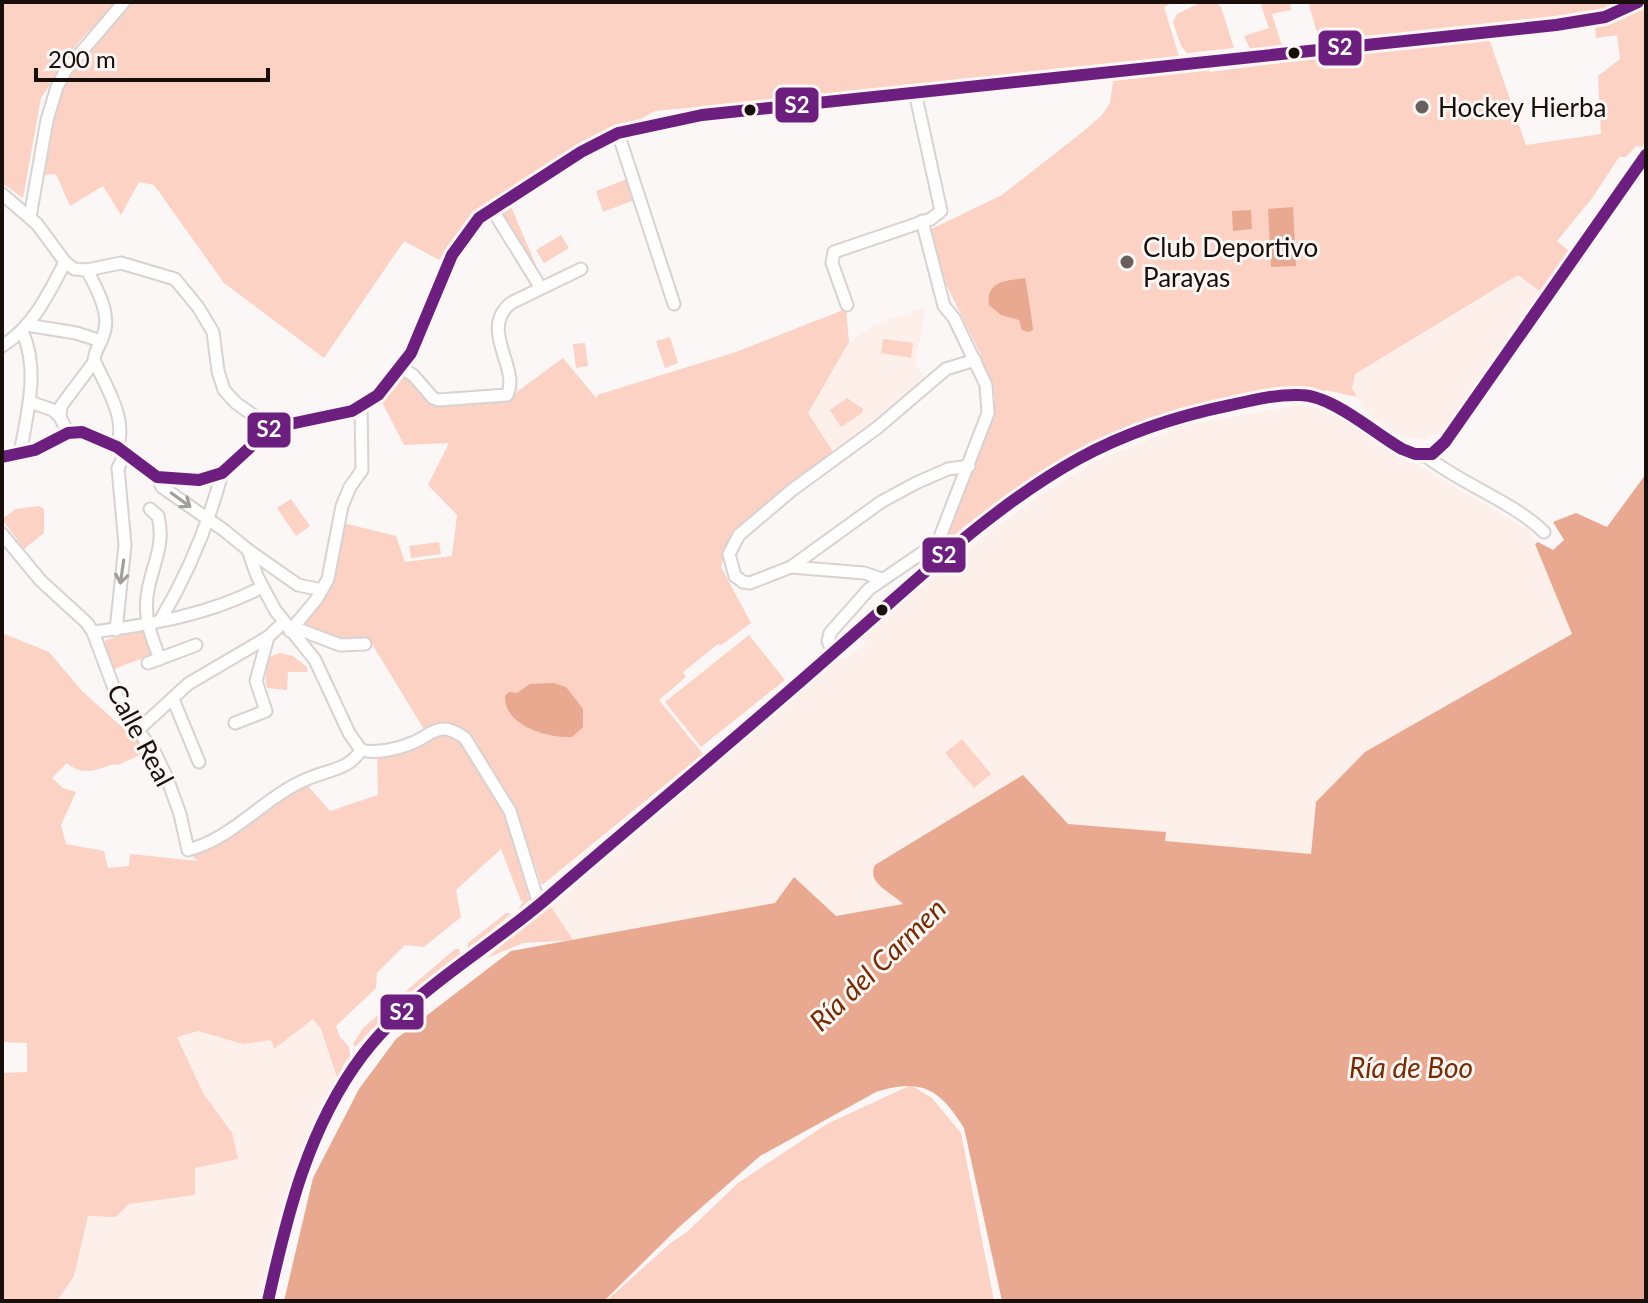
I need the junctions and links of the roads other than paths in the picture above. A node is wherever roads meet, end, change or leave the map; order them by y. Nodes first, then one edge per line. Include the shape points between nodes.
1 (124, 2) edge
2 (1638, 2) edge
3 (915, 92) junction
4 (618, 133) junction
5 (1646, 155) edge
6 (2, 194) edge
7 (7, 203) edge
8 (492, 209) junction
9 (30, 217) junction
10 (922, 221) junction
11 (65, 262) junction
12 (581, 269) dead end
13 (87, 270) junction
14 (541, 288) junction
15 (674, 304) dead end
16 (847, 305) dead end
17 (24, 328) junction
18 (101, 341) junction
19 (2, 346) edge
20 (975, 360) junction
21 (94, 362) junction
22 (401, 368) junction
23 (30, 402) junction
24 (361, 405) junction
25 (60, 417) junction
26 (271, 428) junction
27 (68, 433) junction
28 (121, 451) junction
29 (20, 454) junction
30 (1426, 456) junction
31 (2, 457) edge
32 (969, 466) junction
33 (222, 473) junction
34 (157, 477) junction
35 (150, 509) dead end
36 (210, 520) junction
37 (1544, 532) dead end
38 (2, 534) edge
39 (248, 550) junction
40 (791, 567) junction
41 (882, 579) junction
42 (262, 587) junction
43 (322, 590) junction
44 (161, 619) junction
45 (147, 623) junction
46 (289, 627) junction
47 (116, 630) junction
48 (93, 632) junction
49 (268, 637) junction
50 (365, 644) dead end
51 (196, 645) dead end
52 (833, 653) junction
53 (173, 699) junction
54 (235, 723) dead end
55 (138, 730) junction
56 (361, 750) junction
57 (199, 762) dead end
58 (539, 904) junction
59 (268, 1301) edge

1 - 9 street via 66,70 51,102
2 - 3 street via 1605,17 1556,25
3 - 4 street via 702,115
3 - 10 street via 940,206 938,215
4 - 8 street
4 - 15 street
5 - 30 street via 1445,442
6 - 7 street
7 - 9 street
8 - 14 street
8 - 22 street via 470,228 452,255
9 - 11 street
10 - 16 street via 834,252 832,263
10 - 20 street via 944,306
11 - 13 street
11 - 17 street
12 - 14 street
13 - 18 street via 105,313
13 - 26 street via 121,263 175,279 213,332 224,390
14 - 22 street via 511,303 502,314 499,335 510,386 507,395 438,400
17 - 18 street
17 - 19 street
17 - 23 street via 31,364
18 - 21 street
20 - 32 street via 989,406
20 - 40 street via 946,369 792,490 739,535 729,554 733,572 747,583
21 - 25 street via 63,401
21 - 28 street via 117,414
22 - 24 street via 378,395
23 - 25 street
23 - 29 street
24 - 26 street via 342,415
24 - 43 street via 362,470 342,506
25 - 27 street
26 - 33 street
27 - 28 street via 93,435
27 - 29 street
28 - 34 street
28 -> 47 street via 125,545
29 - 31 street
30 - 37 street
30 - 52 street via 1400,447 1309,395 1212,408 1158,423 1079,460 1014,503
32 - 40 street via 935,474 881,502
32 - 41 street via 938,542
33 - 34 street via 199,480
33 - 36 street
34 -> 36 street via 162,487
35 - 45 street via 158,516 160,538 147,596
36 - 39 street
36 - 44 street
38 - 48 street, Calle Real
39 - 42 street
39 - 43 street via 298,585
40 - 41 street
41 - 52 street via 830,633
42 - 44 street via 222,606
42 - 46 street
43 - 46 street
44 - 45 street
45 - 47 street
45 - 51 street via 154,661
46 - 49 street
46 - 50 street via 340,645
46 - 56 street via 315,660
47 - 48 street
48 - 55 street, Calle Real via 122,710
49 - 53 street via 188,684
49 - 54 street via 256,681 266,711
52 - 58 street
53 - 55 street
53 - 57 street
55 - 56 street, Calle Real via 167,778 188,850 223,835 278,794 348,765
56 - 58 street via 398,747 437,729 465,738 510,811
58 - 59 street via 393,1021 352,1069 296,1184

